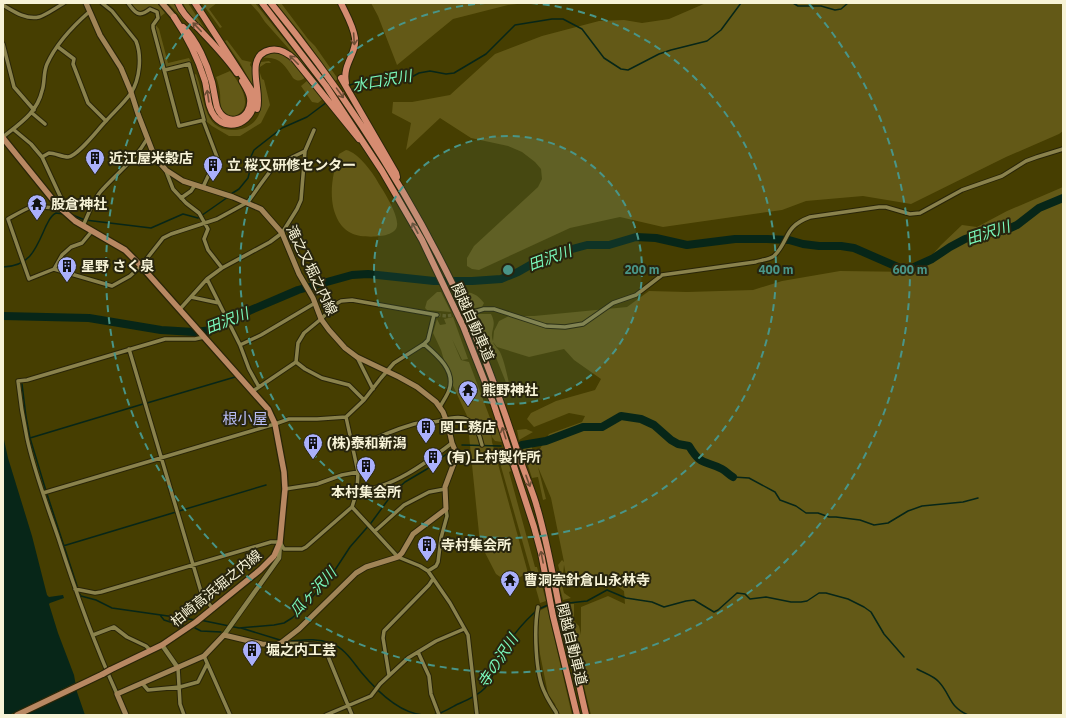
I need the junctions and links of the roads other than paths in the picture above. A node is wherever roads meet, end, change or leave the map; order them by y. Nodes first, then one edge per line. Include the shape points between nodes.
1 (64, 3) edge
2 (86, 3) edge
3 (102, 3) edge
4 (128, 3) edge
5 (162, 3) edge
6 (178, 3) edge
7 (191, 3) edge
8 (195, 3) edge
9 (262, 3) edge
10 (271, 3) edge
11 (341, 3) edge
12 (3, 4) edge
13 (89, 12) junction
14 (174, 17) junction
15 (3, 44) edge
16 (58, 47) junction
17 (165, 70) junction
18 (235, 70) junction
19 (131, 92) junction
20 (339, 110) junction
21 (33, 111) junction
22 (217, 119) junction
23 (203, 120) junction
24 (106, 121) junction
25 (45, 124) dead end
26 (13, 129) junction
27 (314, 130) dead end
28 (3, 138) edge
29 (147, 139) junction
30 (1063, 149) edge
31 (305, 152) junction
32 (42, 157) junction
33 (166, 170) junction
34 (195, 185) junction
35 (399, 185) junction
36 (203, 187) junction
37 (181, 198) junction
38 (248, 202) junction
39 (58, 206) junction
40 (205, 224) junction
41 (83, 226) junction
42 (92, 231) junction
43 (282, 232) junction
44 (141, 266) junction
45 (222, 268) junction
46 (54, 269) junction
47 (207, 279) junction
48 (191, 297) junction
49 (219, 303) junction
50 (315, 303) junction
51 (180, 309) junction
52 (470, 313) tunnel mouth
53 (321, 319) junction
54 (203, 336) junction
55 (424, 344) junction
56 (240, 345) junction
57 (129, 349) junction
58 (357, 357) junction
59 (296, 362) junction
60 (387, 372) junction
61 (259, 387) junction
62 (373, 389) junction
63 (253, 391) junction
64 (364, 400) junction
65 (440, 407) junction
66 (346, 417) junction
67 (445, 418) junction
68 (275, 424) junction
69 (452, 443) junction
70 (482, 445) dead end
71 (354, 449) junction
72 (162, 458) junction
73 (358, 472) junction
74 (285, 489) junction
75 (445, 489) junction
76 (357, 491) junction
77 (43, 493) junction
78 (352, 507) junction
79 (446, 509) junction
80 (375, 531) junction
81 (280, 542) junction
82 (398, 557) junction
83 (193, 564) junction
84 (428, 571) junction
85 (433, 579) junction
86 (75, 589) junction
87 (538, 608) dead end
88 (213, 609) junction
89 (464, 629) junction
90 (93, 635) junction
91 (224, 635) junction
92 (281, 642) junction
93 (162, 645) junction
94 (150, 650) junction
95 (418, 652) junction
96 (204, 656) junction
97 (207, 664) junction
98 (178, 668) junction
99 (389, 675) junction
100 (142, 683) junction
101 (180, 687) junction
102 (117, 694) junction
103 (348, 706) junction
104 (439, 713) edge
105 (17, 715) edge
106 (126, 715) edge
107 (184, 715) edge
108 (230, 715) edge
109 (326, 715) edge
110 (352, 715) edge
111 (477, 715) edge
112 (557, 715) edge
113 (577, 715) edge
114 (586, 715) edge

1 - 12 street via 39,17 16,13
2 - 13 main road, 滝之又堀之内線
3 - 19 street via 123,23 138,46 138,71
4 - 17 street via 138,14 150,9 157,12 158,18 153,28
5 - 14 main road
18 -> 6 highway via 186,16
7 - 18 highway
8 - 22 highway via 250,86 255,100 252,112 243,121 230,124
9 - 20 highway via 326,86
10 -> 35 highway, 関越自動車道 via 348,104
11 -> 35 highway via 355,38 343,77 396,172
13 - 16 street via 73,26
13 - 19 main road, 滝之又堀之内線 via 106,46 121,68
14 - 18 highway via 197,45 210,74 218,111 224,117 233,120 243,116 250,104 248,93
22 -> 14 highway via 211,110 203,75 184,32
15 - 21 street via 14,87
16 - 21 street via 47,65 41,97
16 - 24 street via 74,59 73,64 88,103
17 - 23 street via 179,126
17 - 23 street via 189,64
19 - 24 street
19 - 29 main road, 滝之又堀之内線
20 -> 22 highway via 290,55 280,50 269,50 261,55 255,66 259,101 253,118 243,126 233,127 224,125
113 -> 20 highway, 関越自動車道 via 538,540 485,379 433,262 367,147 354,134
21 - 25 street
21 - 26 street
23 - 36 street via 217,157
24 - 32 street via 72,155 66,157 49,153
26 - 28 street
26 - 32 street via 32,144
27 - 31 street
28 - 39 main road, 柏崎高浜堀之内線
29 - 33 main road, 滝之又堀之内線
29 - 41 street via 135,156 100,191
30 - 52 street via 1037,156 1002,176 962,190 920,213 910,214 879,207 810,217 791,228 774,256 770,258 662,275 636,294 613,303 583,324 565,327 546,326 494,309
31 - 38 street via 274,166
31 - 43 street via 301,200
32 - 39 street via 61,198 62,203
33 - 34 main road, 滝之又堀之内線
33 - 37 street via 173,189
34 - 36 main road, 滝之又堀之内線
34 - 37 street
35 -> 114 highway, 関越自動車道 via 454,288 494,383 545,536
36 - 38 main road, 滝之又堀之内線
37 - 40 street via 199,213
38 - 40 street
38 - 43 main road, 滝之又堀之内線 via 260,209
39 - 41 main road, 柏崎高浜堀之内線
39 - 46 street via 32,206 8,219 29,279
40 - 44 street via 163,238
40 - 45 street via 208,228 204,239 208,250
41 - 42 main road, 柏崎高浜堀之内線
42 - 44 main road, 柏崎高浜堀之内線 via 125,250
42 - 46 street via 82,243 71,247 62,255
43 - 45 street via 265,245
43 - 50 main road, 滝之又堀之内線
44 - 46 street via 112,286
44 - 51 main road, 柏崎高浜堀之内線
45 - 47 street
47 - 48 street
47 - 49 street
48 - 49 street
48 - 51 street
49 - 56 street
50 - 53 main road, 滝之又堀之内線
50 - 56 street
51 - 54 main road, 柏崎高浜堀之内線
53 - 55 street via 336,304 347,299 421,311 435,315 428,340
53 - 58 main road, 滝之又堀之内線 via 345,348
53 - 59 street via 300,338
54 - 57 street via 195,339 165,339
54 - 63 main road, 柏崎高浜堀之内線
55 - 60 street via 394,363
55 - 65 street via 450,373 449,390
56 - 61 street
57 - 72 street
57 - 77 street via 18,381 27,439
58 - 60 main road, 滝之又堀之内線
58 - 62 street
59 - 61 street
59 - 64 street via 322,378 349,385
60 - 62 street
60 - 65 main road, 滝之又堀之内線 via 416,387
61 - 63 street
62 - 64 street
63 - 68 main road, 柏崎高浜堀之内線 via 268,409
64 - 66 street
65 - 67 main road, 滝之又堀之内線
66 - 68 street via 289,419
66 - 71 street
67 - 69 main road, 滝之又堀之内線
67 - 70 street via 464,418 472,424 480,436
67 - 71 street via 409,426
68 - 72 street
68 - 74 main road, 柏崎高浜堀之内線
69 - 75 main road, 滝之又堀之内線 via 458,455
69 - 76 street via 426,462 386,484
71 - 73 street
72 - 77 street
72 - 83 street
73 - 74 street via 317,484
73 - 76 street
74 - 81 main road, 柏崎高浜堀之内線
75 - 79 main road, 滝之又堀之内線
75 - 80 street via 429,492 404,505
76 - 78 street
77 - 86 street
78 - 80 street
78 - 81 street via 302,549 284,549
79 - 82 main road via 413,534
79 - 84 street via 447,516 438,562
80 - 82 street
81 - 83 street via 271,542
81 - 88 main road, 柏崎高浜堀之内線 via 274,556
81 - 91 street via 279,558
82 - 84 street
82 - 92 main road via 366,567 356,573 299,629
83 - 86 street via 101,592
83 - 88 street via 202,595
84 - 85 street
85 - 89 street
85 - 99 street via 384,631
86 - 90 street
87 - 112 street via 540,679 544,693
88 - 93 main road, 柏崎高浜堀之内線
89 - 95 street
89 - 111 street via 469,641
90 - 94 street via 114,628
90 - 102 street
91 - 92 main road via 262,644 275,645
91 - 96 main road
92 - 103 street via 316,644 323,647
93 - 94 main road, 柏崎高浜堀之内線
93 - 98 street
94 - 105 main road, 柏崎高浜堀之内線, bridge
95 - 99 street
95 - 104 street via 429,676 431,694
96 - 97 street
96 - 98 main road
97 - 101 street via 198,682
97 - 108 street
98 - 100 main road
98 - 101 street
99 - 103 street via 371,696
100 - 101 street via 148,690
100 - 102 main road
101 - 107 street via 180,704
102 - 106 main road
103 - 109 street
103 - 110 street

